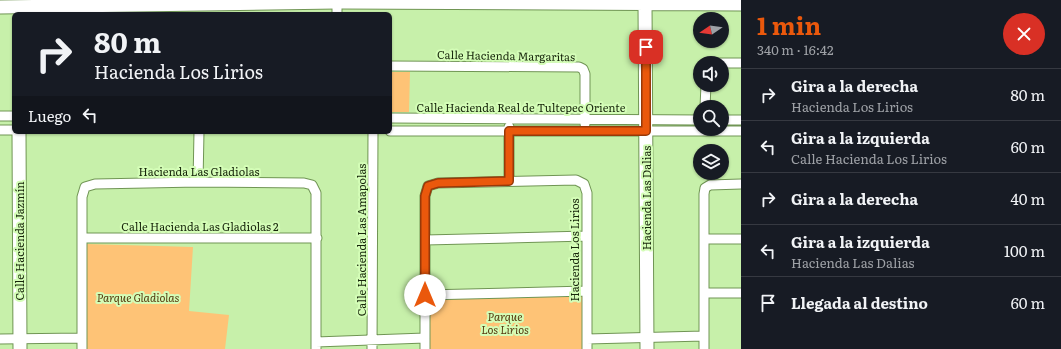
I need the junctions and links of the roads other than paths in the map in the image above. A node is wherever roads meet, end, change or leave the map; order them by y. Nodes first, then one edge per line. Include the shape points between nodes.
1 (645, 2) edge
2 (741, 4) edge
3 (337, 5) edge
4 (0, 7) edge
5 (19, 7) edge
6 (729, 63) edge
7 (741, 63) edge
8 (392, 66) edge
9 (0, 116) edge
10 (12, 116) edge
11 (392, 118) edge
12 (510, 119) junction
13 (586, 119) junction
14 (729, 120) edge
15 (741, 120) edge
16 (693, 121) edge
17 (646, 125) junction
18 (693, 129) edge
19 (0, 130) edge
20 (12, 130) edge
21 (392, 131) edge
22 (509, 131) junction
23 (585, 131) junction
24 (729, 131) edge
25 (741, 132) edge
26 (19, 134) edge
27 (199, 134) edge
28 (373, 134) edge
29 (509, 181) junction
30 (198, 182) junction
31 (741, 184) edge
32 (587, 236) junction
33 (83, 238) junction
34 (317, 238) junction
35 (704, 239) junction
36 (741, 239) edge
37 (425, 240) junction
38 (587, 291) junction
39 (704, 293) junction
40 (741, 293) edge
41 (425, 295) junction
42 (704, 336) junction
43 (82, 338) junction
44 (425, 338) junction
45 (0, 339) edge
46 (587, 339) junction
47 (647, 343) edge
48 (20, 344) edge
49 (372, 344) edge
50 (316, 345) edge
51 (82, 349) edge
52 (425, 349) edge
53 (587, 349) edge
54 (704, 349) edge

1 - 2 street
1 - 3 street
1 - 17 street, Hacienda Las Dalias
3 - 5 street
4 - 5 street
6 - 7 street
8 - 13 street, Calle Hacienda Margaritas via 579,67 585,74
9 - 10 street
11 - 12 street, Calle Hacienda Real de Tultepec Oriente
12 - 13 street, Calle Hacienda Real de Tultepec Oriente
12 - 22 street
13 - 17 street, Calle Hacienda Real de Tultepec Oriente
13 - 23 street, Calle Hacienda Margaritas
14 - 15 street
16 - 17 street, Calle Hacienda Real de Tultepec Oriente
17 - 18 street
17 - 23 street
17 - 47 street, Hacienda Las Dalias
19 - 20 street
21 - 22 street
22 - 23 street
22 - 29 street
24 - 25 street
26 - 48 street, Calle Hacienda Jazmín
27 - 30 street
28 - 49 street, Calle Hacienda Las Amapolas
29 - 32 street, Hacienda Los Lirios via 576,180 584,184 587,193
29 - 37 street, Hacienda Los Lirios via 438,183 428,186 425,196
30 - 33 street, Hacienda Las Gladiolas via 95,184 85,187 82,197
30 - 34 street, Hacienda Las Gladiolas via 304,183 312,186 316,193
31 - 35 street via 710,185 705,188
32 - 37 street
32 - 38 street, Hacienda Los Lirios
33 - 34 street, Calle Hacienda Las Gladiolas 2
33 - 43 street, Hacienda Las Gladiolas
34 - 50 street, Hacienda Las Gladiolas
35 - 36 street
35 - 39 street
37 - 41 street, Hacienda Los Lirios
38 - 41 street
38 - 46 street, Hacienda Los Lirios
39 - 40 street
39 - 42 street
41 - 44 street, Hacienda Los Lirios
42 - 47 street
42 - 54 street
43 - 48 street
43 - 51 street, Hacienda Las Gladiolas
44 - 49 street
44 - 52 street, Hacienda Los Lirios
45 - 48 street
46 - 47 street
46 - 53 street, Hacienda Los Lirios
49 - 50 street

